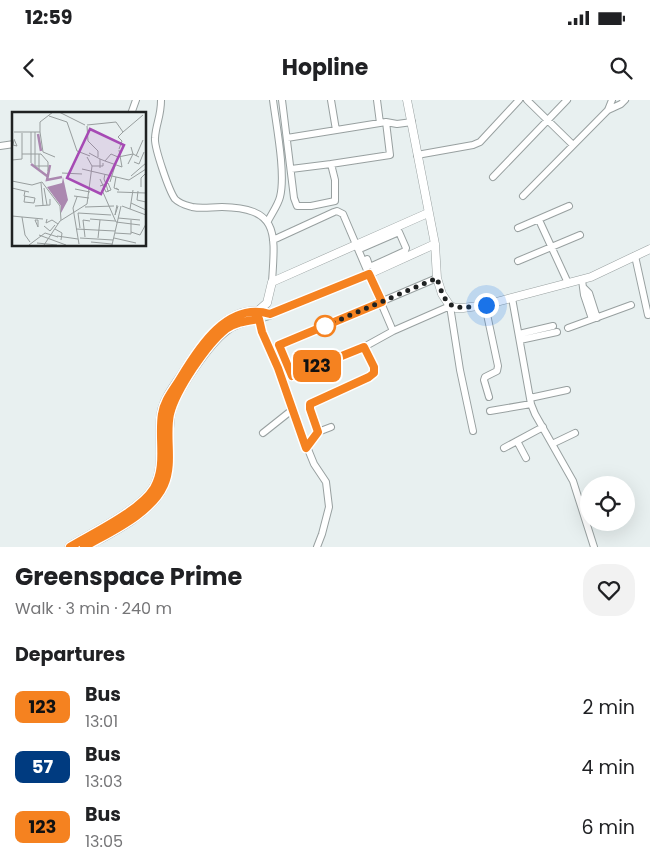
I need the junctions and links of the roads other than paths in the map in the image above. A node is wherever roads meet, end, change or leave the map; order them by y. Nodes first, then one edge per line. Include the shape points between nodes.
1 (136, 100) edge
2 (161, 100) edge
3 (273, 100) edge
4 (282, 100) edge
5 (331, 100) edge
6 (377, 100) edge
7 (407, 100) edge
8 (519, 100) edge
9 (527, 100) edge
10 (567, 100) edge
11 (612, 100) edge
12 (625, 100) edge
13 (608, 110) junction
14 (132, 112) edge
15 (548, 121) junction
16 (383, 122) junction
17 (412, 122) junction
18 (336, 130) junction
19 (287, 138) junction
20 (573, 145) junction
21 (417, 155) junction
22 (331, 164) junction
23 (291, 170) junction
24 (493, 177) dead end
25 (523, 196) dead end
26 (569, 206) dead end
27 (428, 213) junction
28 (539, 220) junction
29 (268, 221) junction
30 (518, 228) dead end
31 (580, 235) dead end
32 (273, 240) junction
33 (435, 244) junction
34 (359, 245) junction
35 (551, 248) junction
36 (650, 249) edge
37 (635, 256) junction
38 (518, 261) dead end
39 (369, 274) junction
40 (437, 278) junction
41 (272, 282) junction
42 (568, 283) junction
43 (583, 284) junction
44 (512, 298) junction
45 (382, 302) junction
46 (486, 305) junction
47 (631, 305) dead end
48 (450, 306) junction
49 (270, 314) joint
50 (259, 315) junction
51 (648, 315) dead end
52 (594, 318) junction
53 (568, 328) dead end
54 (555, 329) dead end
55 (393, 331) junction
56 (520, 337) junction
57 (364, 347) junction
58 (567, 390) dead end
59 (489, 397) dead end
60 (531, 401) junction
61 (292, 410) junction
62 (490, 411) dead end
63 (331, 427) dead end
64 (543, 427) junction
65 (474, 431) dead end
66 (318, 432) junction
67 (263, 433) dead end
68 (575, 433) dead end
69 (517, 441) junction
70 (552, 444) junction
71 (306, 448) junction
72 (504, 448) dead end
73 (526, 458) dead end
74 (70, 547) edge
75 (84, 547) edge
76 (317, 547) edge
77 (594, 547) edge

1 - 14 street
2 - 29 street via 154,140 174,198 180,204 202,209 247,208
3 - 29 street via 281,189
4 - 19 street
5 - 18 street
6 - 16 street
7 - 17 street
8 - 21 street via 480,142
9 - 15 street
10 - 15 street
11 - 13 street
12 - 13 street
13 - 20 street
15 - 20 street
15 - 24 street
16 - 17 street
16 - 18 street
16 - 22 street via 390,155
17 - 21 street
18 - 19 street
19 - 23 street
20 - 25 street
21 - 27 street
22 - 23 street
22 - 23 street via 335,201 319,205 297,206
26 - 28 street
27 - 33 street
27 - 34 street
28 - 30 street
28 - 35 street
29 - 32 street
31 - 35 street
32 - 34 street via 338,212 343,214
32 - 41 street
33 - 39 street
33 - 40 street
34 - 34 street via 372,266 406,250 399,232
34 - 39 street
34 - 41 street
35 - 38 street
35 - 42 street
36 - 37 street
37 - 43 street
37 - 51 street
39 - 45 street
39 - 49 street
40 - 45 street
40 - 48 street
41 - 50 street via 267,303
42 - 43 street
42 - 44 street
43 - 52 street
44 - 46 street
44 - 56 street
45 - 55 street
45 - 57 street via 279,345 292,376
46 - 48 street
46 - 59 street via 498,366 497,371 484,380
47 - 52 street
48 - 55 street
48 - 65 street
49 - 50 main road
50 - 61 street via 262,332
50 - 74 main road via 236,316 203,342 166,400 162,414 159,479 152,491 138,505
50 - 75 main road via 227,329 186,379 170,413 168,473 159,494 148,508
52 - 53 street
54 - 56 street
55 - 57 street
56 - 60 street
57 - 66 street via 374,373 310,404
58 - 60 street
60 - 62 street
60 - 64 street
61 - 67 street
61 - 71 street
63 - 66 street
64 - 69 street
64 - 70 street
66 - 71 street
68 - 70 street
69 - 72 street
69 - 73 street
70 - 77 street via 574,481
71 - 76 street via 326,482 328,506

